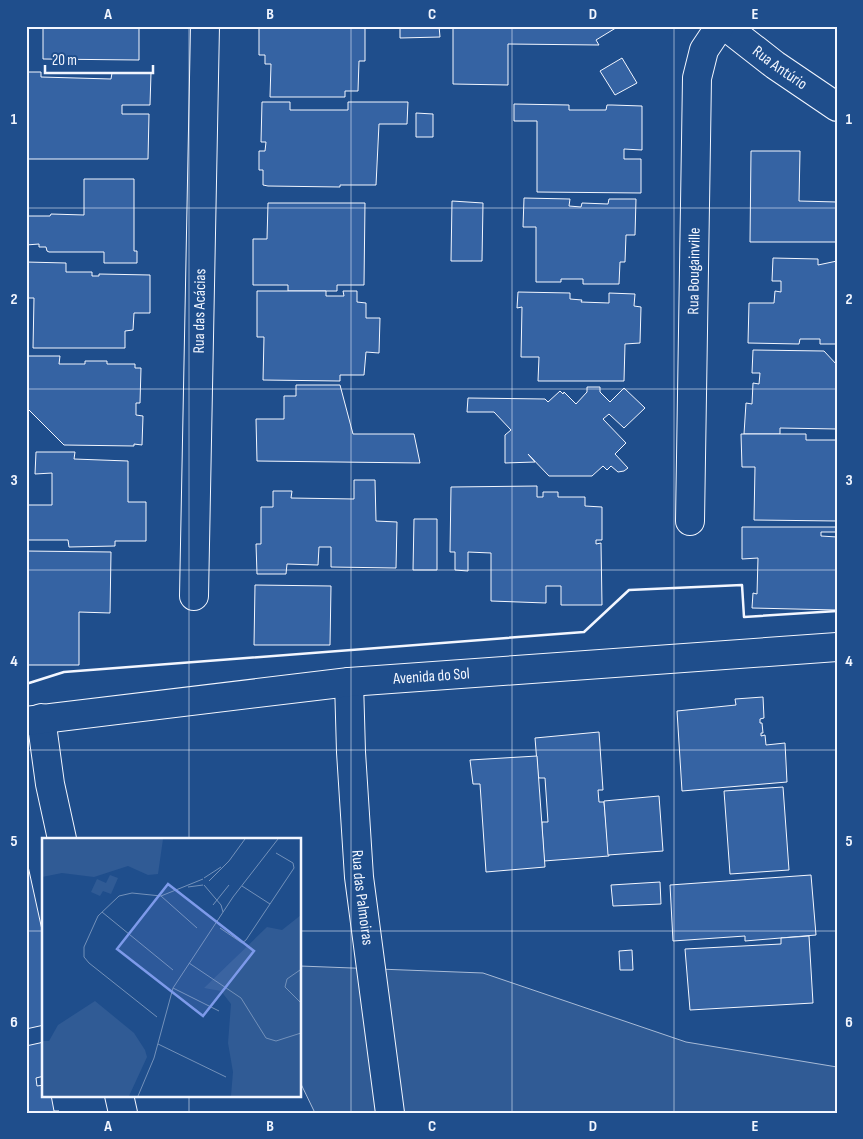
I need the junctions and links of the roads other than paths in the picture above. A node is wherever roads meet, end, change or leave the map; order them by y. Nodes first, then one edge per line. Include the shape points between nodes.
1 (205, 26) edge
2 (720, 26) edge
3 (725, 26) edge
4 (837, 107) edge
5 (690, 522) dead end
6 (194, 596) dead end
7 (837, 647) edge
8 (349, 682) junction
9 (34, 719) edge
10 (62, 838) edge
11 (119, 1096) edge
12 (123, 1113) edge
13 (390, 1113) edge

1 - 6 street, Rua das Acácias
2 - 5 street, Rua Bougainville via 704,50 697,78
3 - 4 street, Rua Antúrio
7 - 8 street, Avenida do Sol
8 - 9 street, Avenida do Sol
8 - 13 street, Rua das Palmoiras via 359,877
9 - 10 street
11 - 12 street

